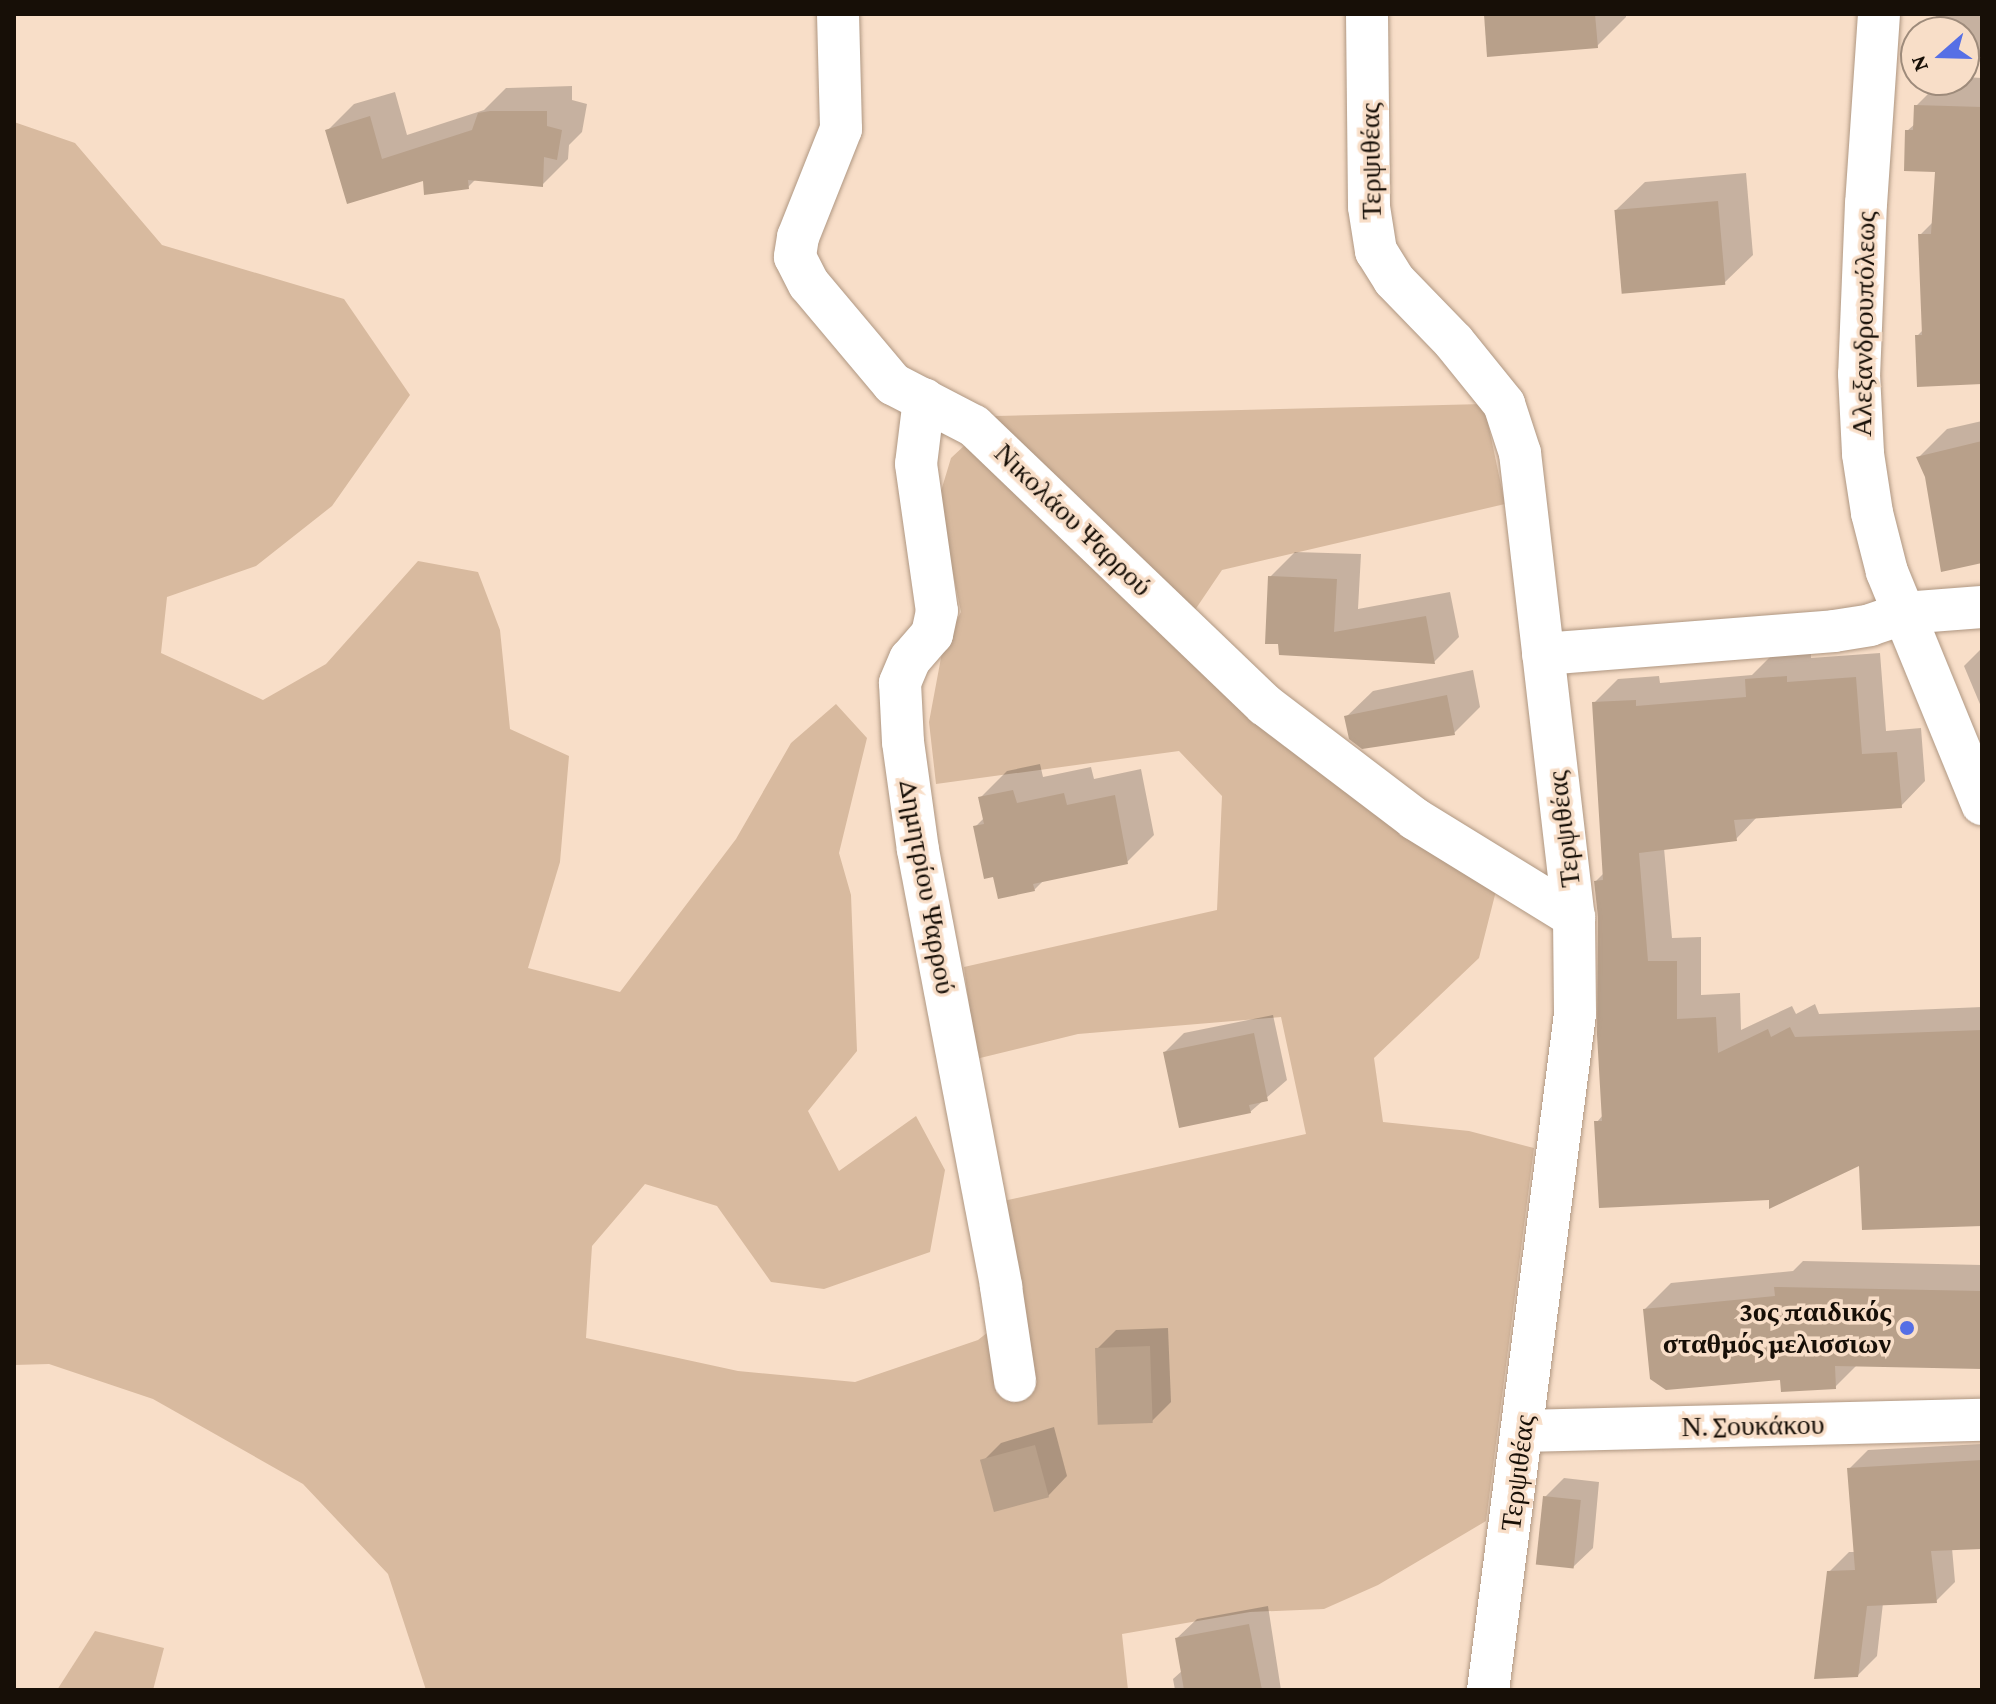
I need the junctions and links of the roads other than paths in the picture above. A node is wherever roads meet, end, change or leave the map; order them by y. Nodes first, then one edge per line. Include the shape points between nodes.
1 (838, 14) edge
2 (1367, 14) edge
3 (1879, 14) edge
4 (924, 399) junction
5 (1982, 607) edge
6 (1904, 613) junction
7 (1543, 654) junction
8 (1982, 804) edge
9 (1574, 917) junction
10 (1015, 1381) dead end
11 (1982, 1420) edge
12 (1523, 1431) junction
13 (1488, 1690) edge

1 - 4 street, Νικολάου Ψαρρού via 841,129 795,257 809,284 893,384
2 - 7 street, Τερψιθέας via 1369,207 1376,251 1394,280 1504,404 1520,453
3 - 6 street, Αλεξανδρουπόλεως via 1859,374 1872,513
4 - 9 street, Νικολάου Ψαρρού via 974,426 1265,705 1415,819
4 - 10 street, Δημητρίου Ψαρρού via 916,464 937,611 932,634 910,659 900,683 903,742
5 - 6 street
6 - 7 street via 1834,631
6 - 8 street, Αλεξανδρουπόλεως
7 - 9 street, Τερψιθέας
9 - 12 street, Τερψιθέας via 1575,1014
11 - 12 street, Ν. Σουκάκου
12 - 13 street, Τερψιθέας

